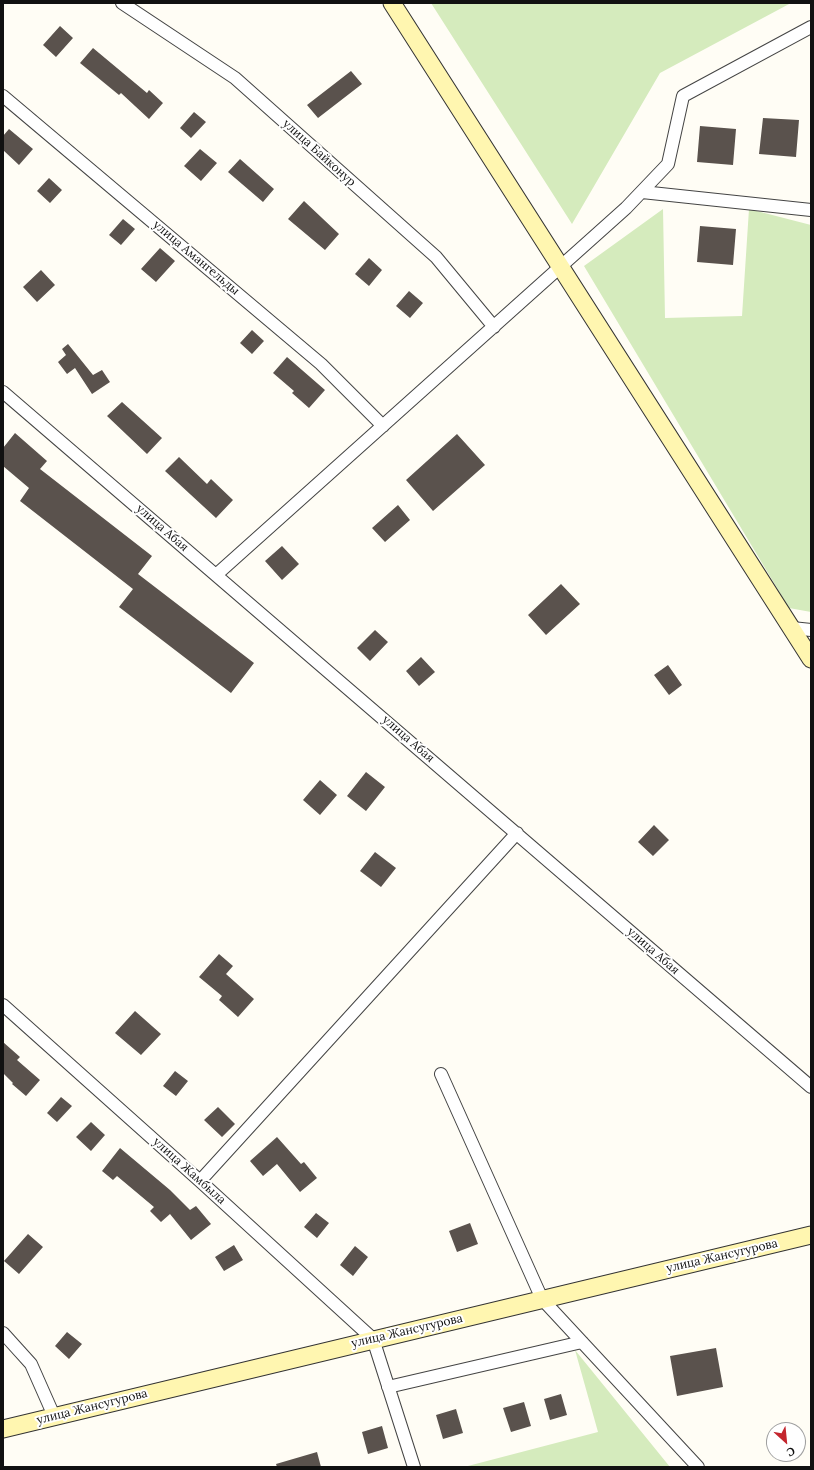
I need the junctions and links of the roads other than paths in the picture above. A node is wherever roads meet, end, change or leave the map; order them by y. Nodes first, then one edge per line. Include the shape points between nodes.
1 (122, 3) edge
2 (392, 3) edge
3 (811, 27) edge
4 (3, 96) edge
5 (642, 192) junction
6 (811, 210) edge
7 (561, 267) junction
8 (494, 327) junction
9 (3, 392) edge
10 (383, 426) junction
11 (216, 575) junction
12 (792, 628) junction
13 (811, 630) edge
14 (811, 659) edge
15 (517, 833) junction
16 (3, 1005) edge
17 (441, 1074) dead end
18 (811, 1087) edge
19 (200, 1181) junction
20 (811, 1235) edge
21 (542, 1299) junction
22 (3, 1333) edge
23 (373, 1339) junction
24 (582, 1342) junction
25 (388, 1387) junction
26 (54, 1416) junction
27 (3, 1428) edge
28 (414, 1467) edge
29 (698, 1467) edge

1 - 8 street, улица Байконур via 235,78 436,257
2 - 7 main road
3 - 5 street via 683,96 668,164
4 - 10 street, улица Амангельды via 321,364
5 - 6 street
5 - 7 street
7 - 8 street
7 - 12 main road
8 - 10 street
9 - 11 street, улица Абая
10 - 11 street
11 - 15 street, улица Абая
12 - 13 street
12 - 14 main road
15 - 18 street, улица Абая
15 - 19 street
16 - 19 street, улица Жамбыла
17 - 21 street
19 - 23 street, улица Жамбыла
20 - 21 main road, улица Жансугурова
21 - 23 main road, улица Жансугурова
21 - 24 street
22 - 26 street via 31,1364
23 - 25 street
23 - 26 main road, улица Жансугурова
24 - 25 street
24 - 29 street
25 - 28 street
26 - 27 main road, улица Жансугурова

